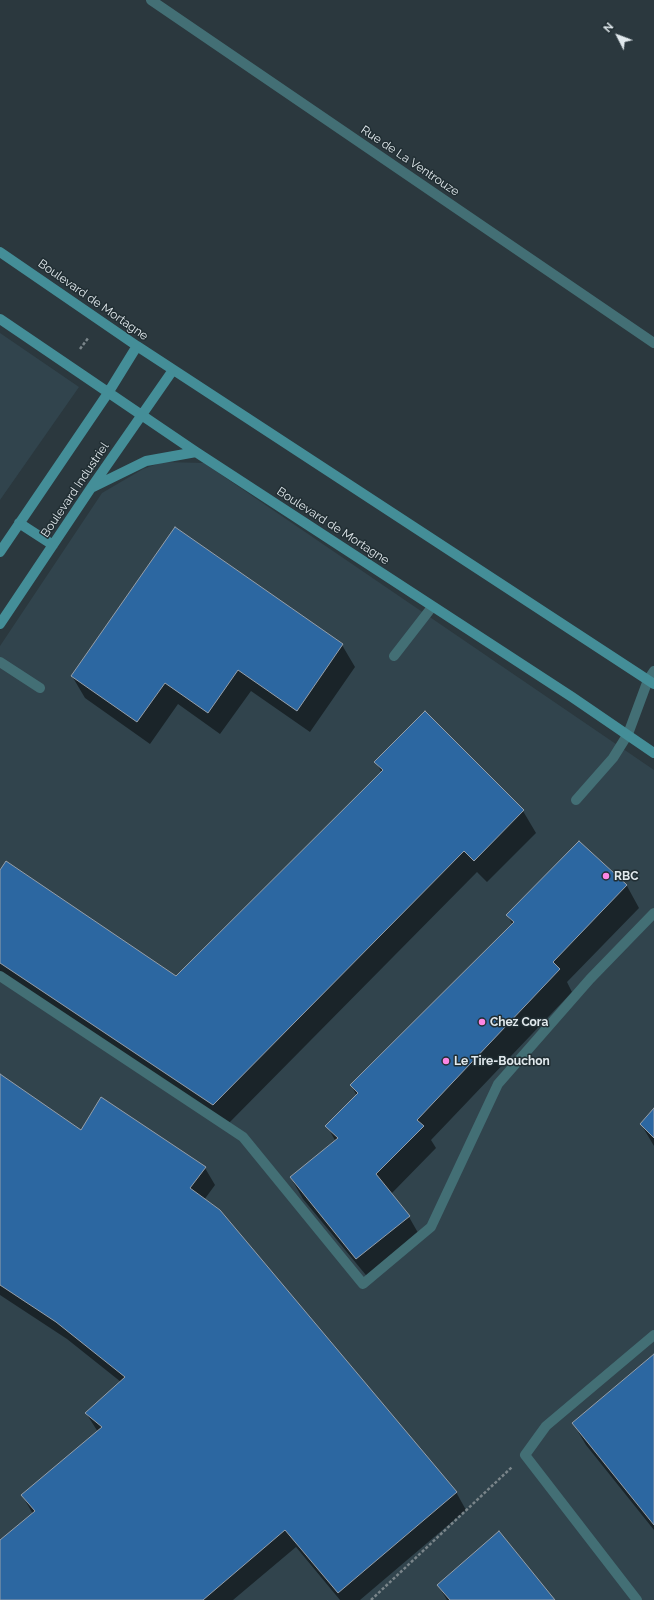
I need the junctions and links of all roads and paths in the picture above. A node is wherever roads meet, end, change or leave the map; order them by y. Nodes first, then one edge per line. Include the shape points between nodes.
1 (157, 1) edge
2 (0, 252) edge
3 (0, 319) edge
4 (89, 338) dead end
5 (654, 343) edge
6 (137, 346) junction
7 (80, 349) dead end
8 (173, 370) junction
9 (108, 393) junction
10 (142, 415) junction
11 (196, 452) junction
12 (91, 488) junction
13 (19, 524) junction
14 (53, 545) junction
15 (0, 552) edge
16 (432, 607) junction
17 (0, 624) edge
18 (394, 656) dead end
19 (0, 662) edge
20 (654, 670) edge
21 (651, 682) edge
22 (40, 688) dead end
23 (628, 734) junction
24 (654, 753) edge
25 (576, 800) dead end
26 (654, 913) edge
27 (0, 976) edge
28 (654, 1335) edge
29 (525, 1455) junction
30 (371, 1600) edge
31 (637, 1600) edge

1 - 5 street, Rue de La Ventrouze
2 - 6 main road, Boulevard de Mortagne
3 - 9 main road, Boulevard de Mortagne
4 - 7 path
6 - 8 main road, Boulevard de Mortagne
6 - 9 main road
8 - 10 main road, Boulevard Industriel
8 - 21 main road, Boulevard de Mortagne
9 - 10 main road, Boulevard de Mortagne
9 - 13 main road
10 - 11 main road, Boulevard de Mortagne
10 - 12 main road, Boulevard Industriel
11 - 12 main road via 146,461
11 - 16 main road, Boulevard de Mortagne
12 - 14 main road, Boulevard Industriel
13 - 14 main road
13 - 15 main road
14 - 17 main road, Boulevard Industriel
16 - 18 street
16 - 23 main road, Boulevard de Mortagne
19 - 22 street
20 - 21 street
21 - 23 street
23 - 24 main road, Boulevard de Mortagne
23 - 25 street via 613,758
26 - 27 street via 590,979 498,1084 431,1227 363,1284 243,1137
28 - 29 street via 546,1426
29 - 30 path
29 - 31 street

